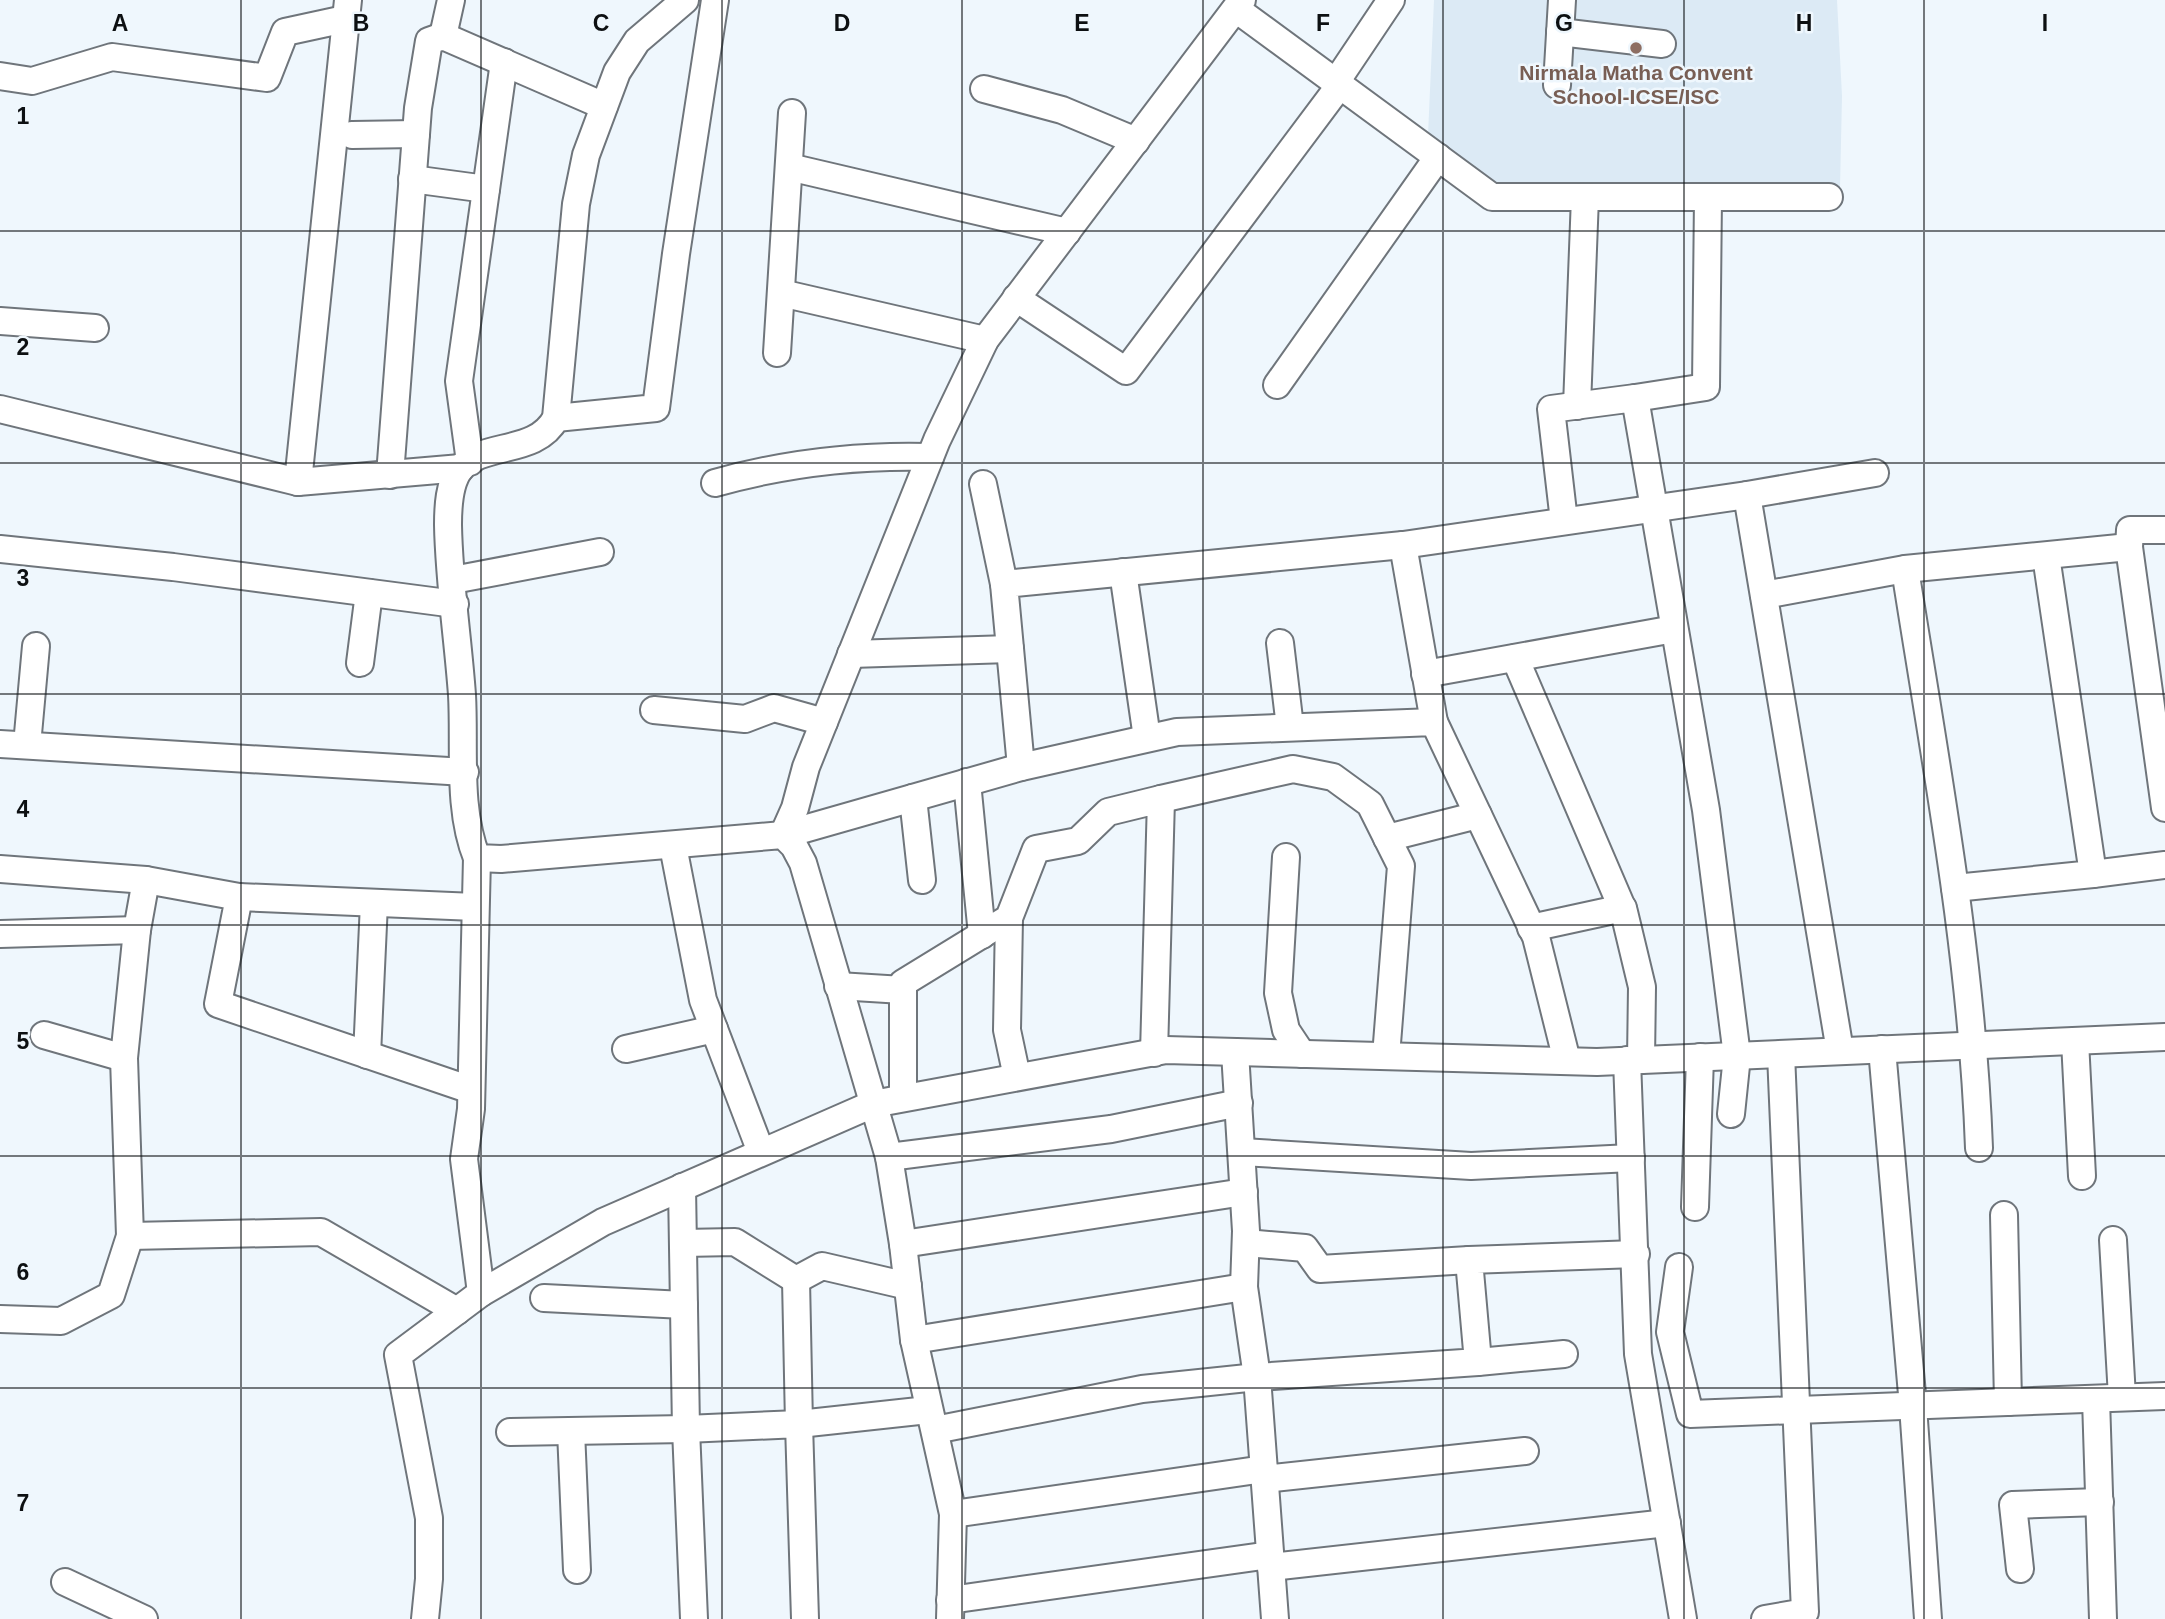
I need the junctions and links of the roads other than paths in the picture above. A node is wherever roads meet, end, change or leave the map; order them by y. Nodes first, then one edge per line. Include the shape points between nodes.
1 (451, 0) edge
2 (685, 0) edge
3 (715, 0) edge
4 (1391, 0) edge
5 (1562, 0) edge
6 (1239, 4) edge
7 (346, 10) edge
8 (1560, 32) junction
9 (443, 36) junction
10 (1662, 44) dead end
11 (503, 62) junction
12 (0, 76) edge
13 (1338, 84) junction
14 (1557, 85) dead end
15 (984, 89) dead end
16 (604, 106) junction
17 (792, 113) dead end
18 (416, 134) junction
19 (352, 135) dead end
20 (1136, 141) junction
21 (1438, 157) junction
22 (789, 167) junction
23 (412, 179) junction
24 (486, 189) junction
25 (1585, 197) junction
26 (1708, 197) junction
27 (1829, 197) dead end
28 (1067, 232) junction
29 (781, 293) junction
30 (1016, 298) junction
31 (0, 321) edge
32 (95, 328) dead end
33 (985, 340) junction
34 (777, 353) dead end
35 (1277, 385) dead end
36 (1635, 398) junction
37 (1577, 406) junction
38 (0, 409) edge
39 (556, 418) junction
40 (930, 457) junction
41 (465, 465) junction
42 (1875, 473) dead end
43 (390, 475) junction
44 (298, 482) junction
45 (715, 483) dead end
46 (983, 484) dead end
47 (1747, 495) junction
48 (1653, 508) junction
49 (1564, 521) junction
50 (2165, 530) edge
51 (1403, 545) junction
52 (2129, 547) junction
53 (0, 549) edge
54 (600, 552) dead end
55 (2046, 556) junction
56 (1905, 569) junction
57 (1123, 572) junction
58 (1004, 584) junction
59 (454, 592) junction
60 (369, 593) junction
61 (1764, 595) junction
62 (1674, 629) junction
63 (1280, 643) dead end
64 (37, 646) dead end
65 (1010, 649) junction
66 (851, 654) junction
67 (1515, 658) junction
68 (360, 663) dead end
69 (1425, 674) junction
70 (654, 710) dead end
71 (824, 722) junction
72 (1434, 722) junction
73 (1290, 727) junction
74 (1147, 738) junction
75 (0, 744) edge
76 (27, 745) junction
77 (2161, 755) edge
78 (1021, 767) junction
79 (465, 772) junction
80 (967, 782) junction
81 (913, 798) junction
82 (1161, 799) junction
83 (2165, 808) edge
84 (1478, 815) junction
85 (783, 835) junction
86 (1388, 838) junction
87 (673, 846) junction
88 (1286, 857) dead end
89 (477, 858) junction
90 (2165, 865) edge
91 (0, 869) edge
92 (2093, 874) junction
93 (146, 880) junction
94 (922, 880) dead end
95 (1955, 888) junction
96 (239, 897) junction
97 (373, 903) junction
98 (475, 908) junction
99 (1623, 908) junction
100 (1009, 918) junction
101 (1531, 928) junction
102 (137, 930) junction
103 (0, 934) edge
104 (982, 935) junction
105 (838, 986) junction
106 (903, 990) junction
107 (714, 1029) junction
108 (44, 1035) dead end
109 (2165, 1037) edge
110 (2075, 1041) junction
111 (1975, 1045) junction
112 (626, 1049) dead end
113 (1882, 1049) junction
114 (1840, 1051) junction
115 (1236, 1052) junction
116 (1154, 1053) junction
117 (1302, 1054) junction
118 (1782, 1054) junction
119 (367, 1055) junction
120 (1386, 1056) junction
121 (1737, 1056) junction
122 (1700, 1057) junction
123 (124, 1058) junction
124 (1634, 1060) junction
125 (1567, 1061) junction
126 (1017, 1077) junction
127 (471, 1090) junction
128 (903, 1097) junction
129 (1238, 1103) junction
130 (873, 1104) junction
131 (1731, 1114) dead end
132 (1979, 1148) dead end
133 (761, 1152) junction
134 (1242, 1152) junction
135 (889, 1157) junction
136 (1631, 1158) junction
137 (2082, 1176) dead end
138 (682, 1187) junction
139 (1244, 1192) junction
140 (1695, 1207) dead end
141 (2004, 1215) dead end
142 (130, 1236) junction
143 (2113, 1240) dead end
144 (683, 1243) junction
145 (1246, 1243) junction
146 (904, 1244) junction
147 (1636, 1254) junction
148 (1469, 1260) junction
149 (1679, 1267) dead end
150 (796, 1280) junction
151 (908, 1286) junction
152 (1244, 1287) junction
153 (481, 1293) junction
154 (544, 1298) dead end
155 (684, 1305) junction
156 (457, 1311) junction
157 (0, 1319) edge
158 (914, 1340) junction
159 (1564, 1354) dead end
160 (1478, 1362) junction
161 (1257, 1377) junction
162 (2165, 1396) edge
163 (2109, 1398) junction
164 (2008, 1402) junction
165 (1913, 1406) junction
166 (1796, 1410) junction
167 (931, 1420) junction
168 (799, 1424) junction
169 (686, 1430) junction
170 (571, 1431) junction
171 (510, 1432) dead end
172 (1525, 1451) dead end
173 (1264, 1474) junction
174 (2100, 1502) junction
175 (953, 1514) junction
176 (1667, 1523) junction
177 (1270, 1561) junction
178 (2020, 1569) dead end
179 (577, 1570) dead end
180 (65, 1582) dead end
181 (950, 1609) edge
182 (144, 1619) edge
183 (425, 1619) edge
184 (692, 1619) edge
185 (805, 1619) edge
186 (1275, 1619) edge
187 (1682, 1619) edge
188 (1765, 1619) edge
189 (1928, 1619) edge
190 (2103, 1619) edge

1 - 9 street
2 - 16 street via 637,41 617,72
3 - 39 street via 656,408
4 - 13 street
5 - 8 street
6 - 13 street
6 - 20 street
7 - 12 street via 285,32 267,78 113,57 32,81
7 - 44 street
8 - 10 street
8 - 14 street
9 - 11 street
9 - 18 street via 429,41
11 - 16 street
11 - 24 street
13 - 21 street
13 - 30 street via 1126,371
15 - 20 street via 1062,110
16 - 39 street via 586,155 576,204
17 - 22 street
18 - 19 street
18 - 23 street
20 - 28 street
21 - 25 street via 1492,197
21 - 35 street
22 - 28 street
22 - 29 street
23 - 24 street
23 - 43 street
24 - 41 street via 459,381
25 - 26 street
25 - 37 street
26 - 27 street
26 - 36 street via 1706,387
28 - 30 street
29 - 33 street
29 - 34 street
30 - 33 street
31 - 32 street
33 - 40 street
36 - 37 street
36 - 48 street
37 - 49 street via 1551,409
38 - 44 street
39 - 41 street via 550,428 525,443
40 - 45 street via 870,455 766,468
40 - 66 street
41 - 43 street
41 - 59 street via 451,488 448,524
42 - 47 street
43 - 44 street
46 - 58 street
47 - 48 street
47 - 61 street
48 - 49 street
48 - 62 street
49 - 51 street
50 - 52 street via 2130,530
51 - 57 street
51 - 69 street
52 - 55 street
52 - 77 street
53 - 60 street
54 - 59 street
55 - 56 street
55 - 92 street
56 - 61 street
56 - 95 street
57 - 58 street
57 - 74 street
58 - 65 street
59 - 60 street
59 - 79 street
60 - 68 street
61 - 114 street
62 - 67 street
62 - 121 street via 1706,810
63 - 73 street
64 - 76 street
65 - 66 street
65 - 78 street
66 - 71 street
67 - 69 street
67 - 99 street
69 - 72 street
70 - 71 street via 745,719 774,708
71 - 85 street
72 - 73 street
72 - 84 street
73 - 74 street via 1177,732
74 - 78 street
75 - 76 street
76 - 79 street
77 - 83 street
78 - 80 street
79 - 89 street via 467,836
80 - 81 street
80 - 104 street
81 - 85 street
81 - 94 street
82 - 86 street via 1293,769 1333,777 1370,804
82 - 100 street via 1108,812 1078,841 1036,849
82 - 116 street
84 - 86 street
84 - 101 street
85 - 87 street
85 - 105 street via 803,863
86 - 120 street via 1401,866
87 - 89 street
87 - 107 street via 702,1000
88 - 117 street via 1278,993 1286,1030
89 - 98 street
90 - 92 street
91 - 93 street
92 - 95 street
93 - 96 street
93 - 102 street
95 - 111 street
96 - 97 street
96 - 119 street via 218,1004
97 - 98 street
97 - 119 street
98 - 127 street
99 - 101 street
99 - 124 street via 1642,987
100 - 104 street
100 - 126 street via 1007,1030
101 - 125 street
102 - 103 street
102 - 123 street
104 - 106 street via 903,984
105 - 106 street
105 - 130 street
106 - 128 street
107 - 112 street
107 - 133 street
108 - 123 street
109 - 110 street
110 - 111 street
110 - 137 street
111 - 113 street
111 - 132 street
113 - 114 street
113 - 165 street
114 - 118 street
115 - 116 street
115 - 117 street
115 - 129 street
116 - 126 street
117 - 120 street
118 - 121 street
118 - 166 street
119 - 127 street
120 - 125 street
121 - 122 street
121 - 131 street
122 - 124 street
122 - 140 street
123 - 142 street
124 - 125 street
124 - 136 street
126 - 128 street
127 - 153 street via 464,1159
128 - 130 street
129 - 134 street
129 - 135 street via 1111,1129
130 - 133 street
130 - 135 street
133 - 138 street
134 - 136 street via 1471,1166
134 - 139 street
135 - 146 street
136 - 147 street
138 - 144 street
138 - 153 street via 603,1222
139 - 145 street
139 - 146 street
141 - 164 street
142 - 156 street via 321,1232
142 - 157 street via 110,1296 61,1321
143 - 163 street
144 - 150 street via 735,1241
144 - 155 street
145 - 148 street via 1304,1248 1320,1269
145 - 152 street
146 - 151 street
147 - 148 street
147 - 176 street via 1638,1354
148 - 160 street
149 - 166 street via 1670,1332 1690,1414
150 - 151 street via 822,1266
150 - 168 street
151 - 158 street
152 - 158 street
152 - 161 street
153 - 156 street
154 - 155 street
155 - 169 street
156 - 183 street via 398,1356 429,1518
158 - 167 street
159 - 160 street
160 - 161 street
161 - 167 street
161 - 173 street
162 - 163 street
163 - 164 street
163 - 174 street
164 - 165 street
165 - 166 street
165 - 189 street
166 - 188 street via 1805,1612
167 - 168 street
167 - 175 street
168 - 169 street
168 - 185 street
169 - 170 street
169 - 184 street
170 - 171 street
170 - 179 street
172 - 173 street
173 - 175 street
173 - 177 street
174 - 178 street via 2013,1505
174 - 190 street
175 - 181 street
176 - 177 street
176 - 187 street
177 - 181 street
177 - 186 street
180 - 182 street

